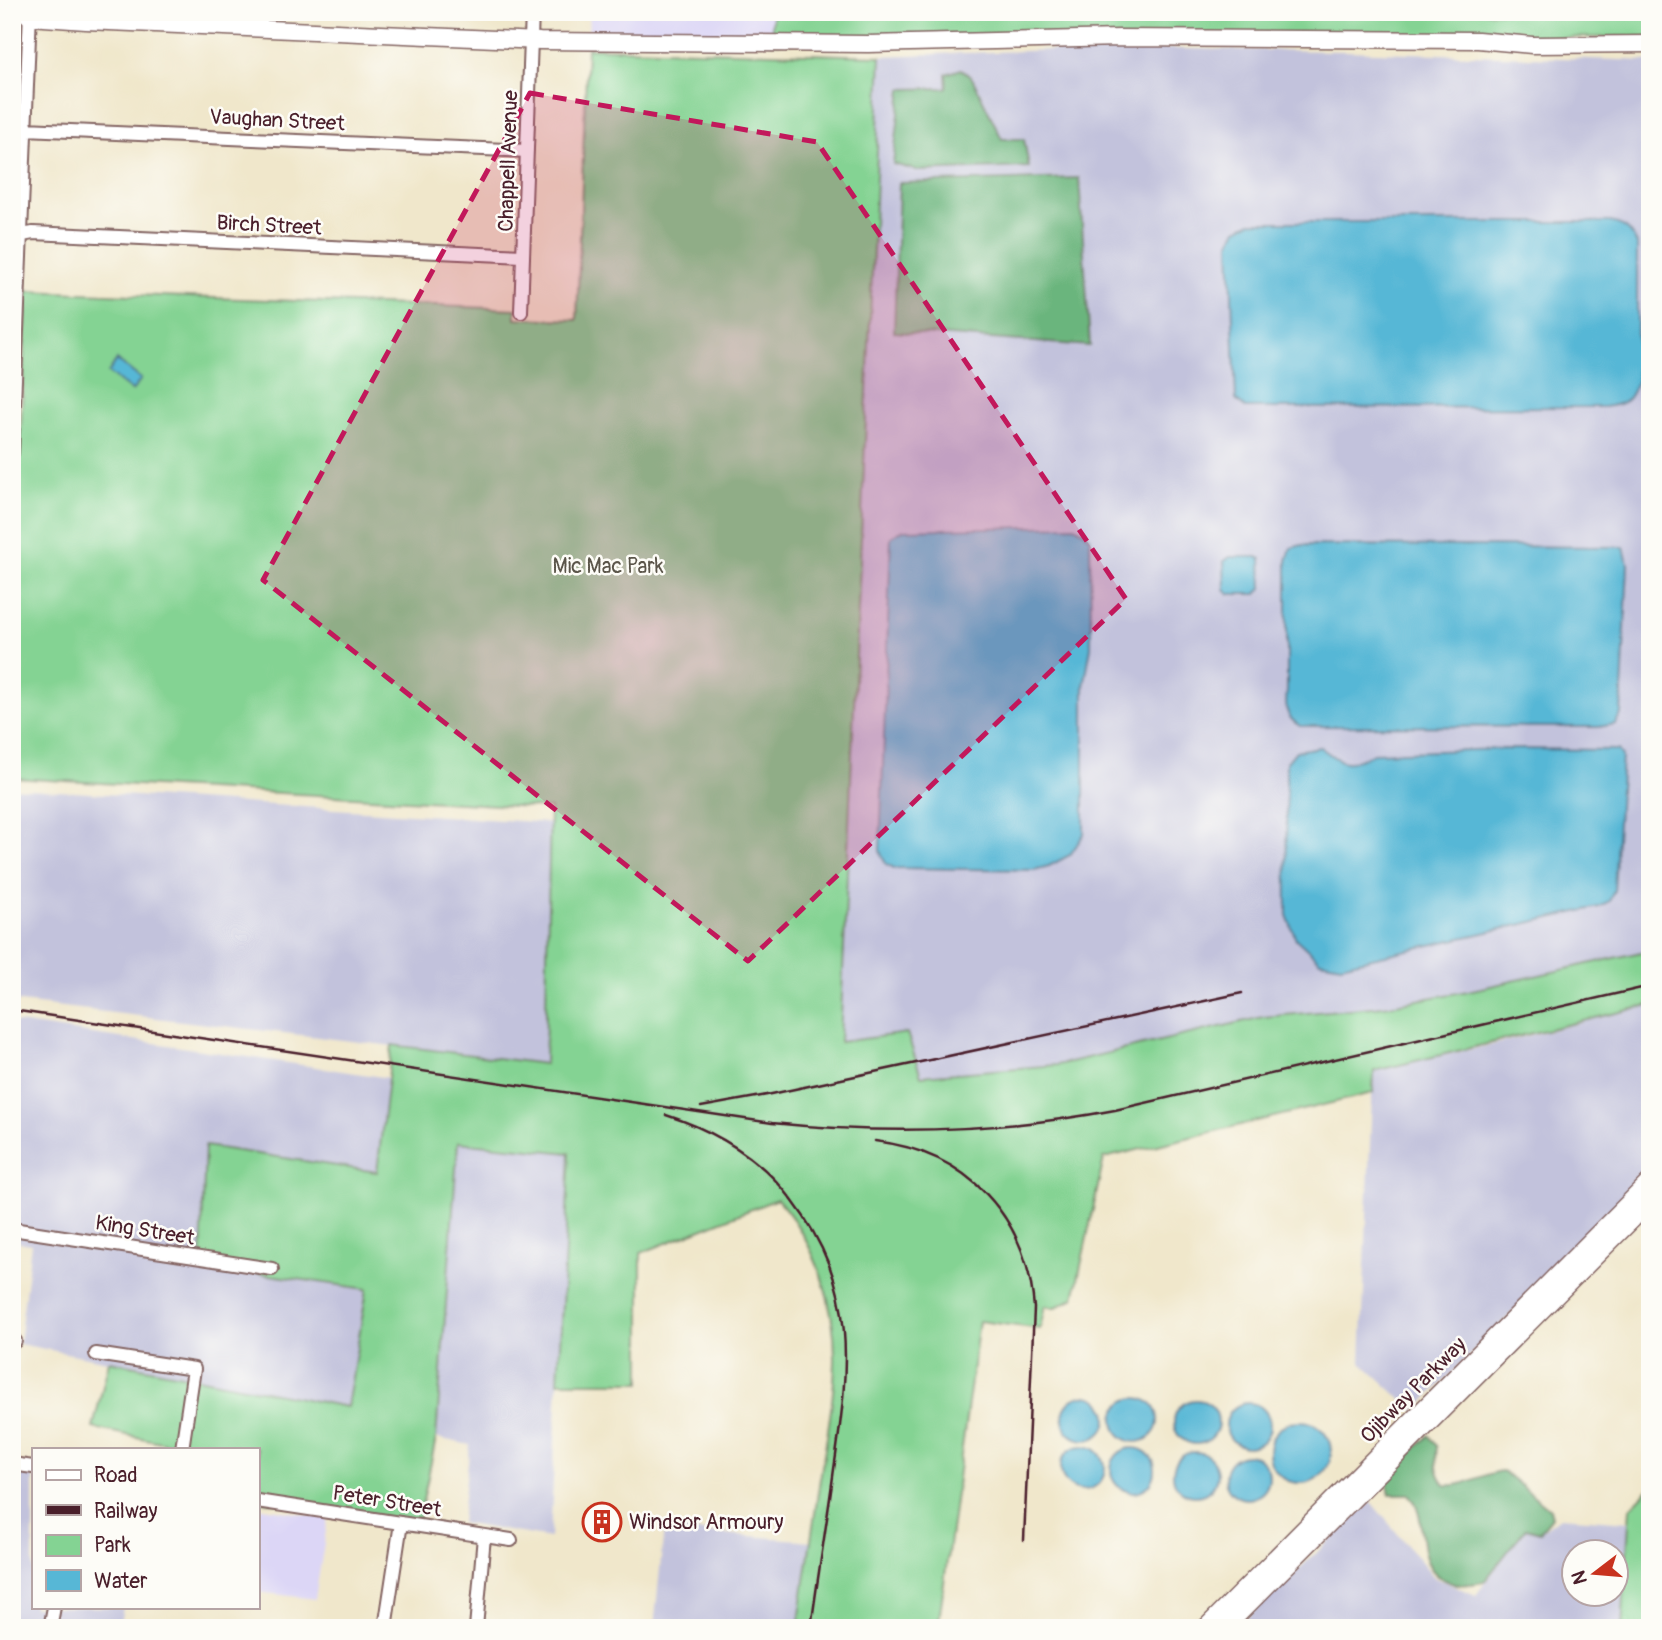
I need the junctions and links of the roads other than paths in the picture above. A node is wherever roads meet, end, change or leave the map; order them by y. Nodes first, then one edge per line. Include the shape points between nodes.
1 (532, 12) edge
2 (28, 14) edge
3 (532, 41) junction
4 (1650, 44) edge
5 (25, 129) junction
6 (527, 151) junction
7 (17, 237) edge
8 (523, 256) junction
9 (520, 312) dead end
10 (15, 337) edge
11 (13, 441) edge
12 (12, 453) edge
13 (1650, 1181) edge
14 (1650, 1202) edge
15 (12, 1229) edge
16 (272, 1269) dead end
17 (96, 1354) dead end
18 (182, 1448) edge
19 (12, 1464) edge
20 (32, 1467) edge
21 (259, 1501) edge
22 (401, 1523) junction
23 (484, 1536) junction
24 (511, 1540) dead end
25 (54, 1608) edge
26 (50, 1628) edge
27 (385, 1628) edge
28 (476, 1628) edge
29 (1205, 1628) edge
30 (1225, 1628) edge

1 - 3 street, Chappell Avenue
2 - 3 main road
2 - 5 street
3 - 4 main road via 868,44 1120,38
3 - 6 street, Chappell Avenue
5 - 6 street, Vaughan Street
5 - 7 street
6 - 8 street, Chappell Avenue
7 - 8 street, Birch Street via 33,233
7 - 10 street
8 - 9 street, Chappell Avenue
10 - 11 street
11 - 12 street
13 - 29 main road, Ojibway Parkway
14 - 30 main road, Ojibway Parkway
15 - 16 street, King Street
17 - 18 street via 194,1369
19 - 20 street
21 - 22 street, Peter Street
22 - 23 street, Peter Street
22 - 27 street
23 - 24 street, Peter Street
23 - 28 street
25 - 26 street

